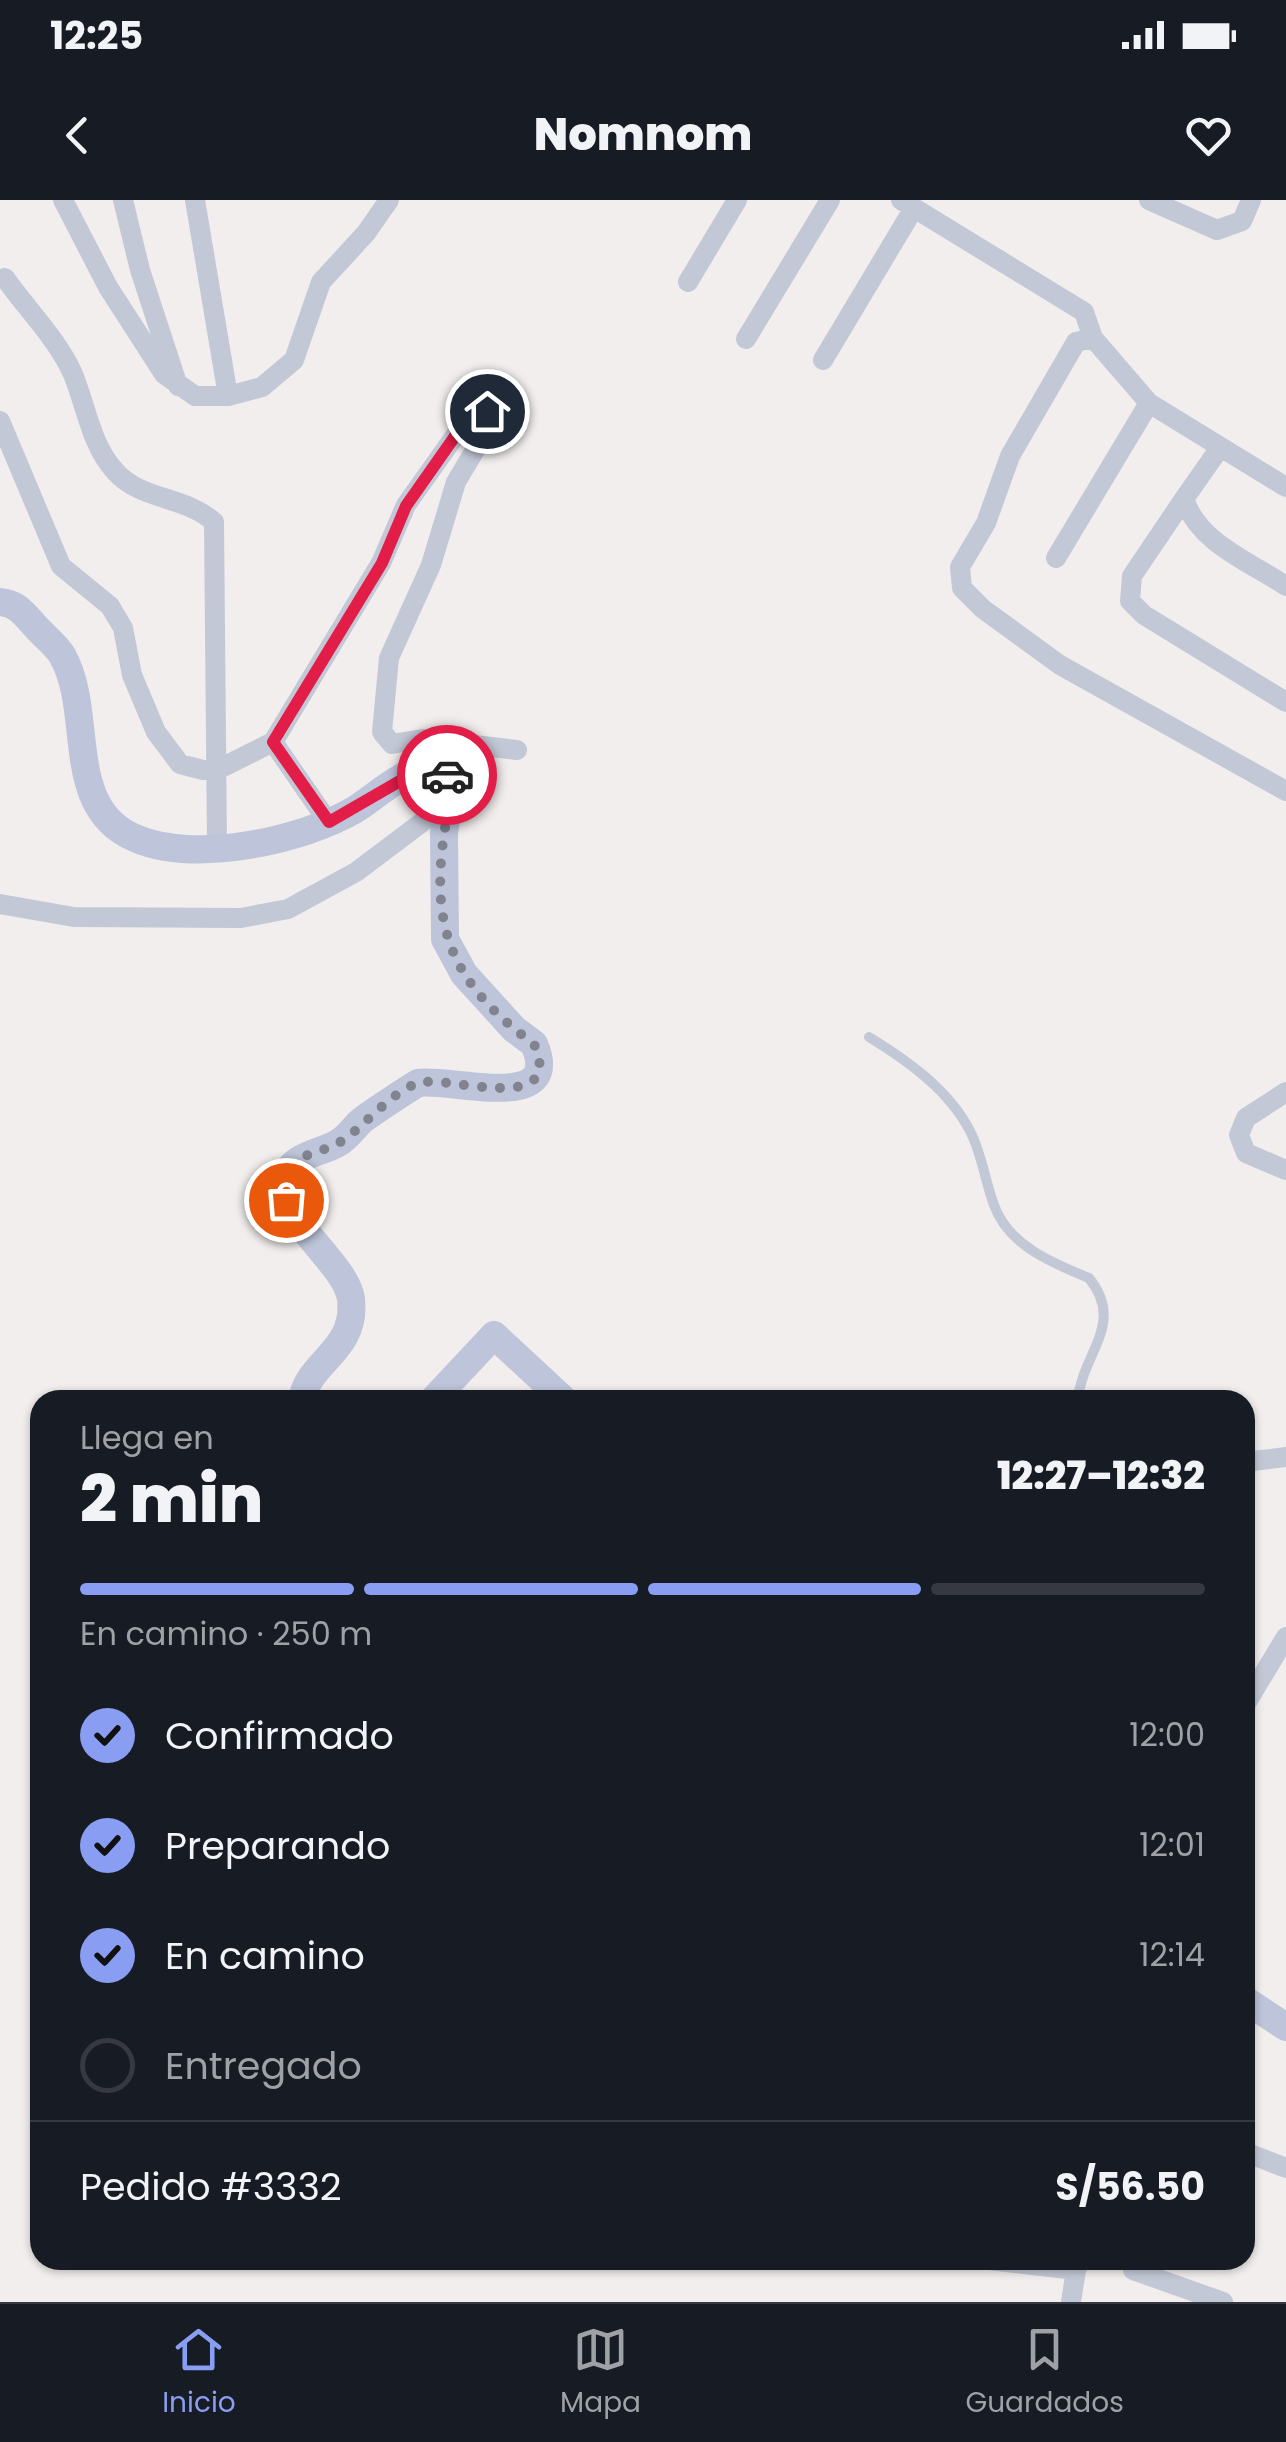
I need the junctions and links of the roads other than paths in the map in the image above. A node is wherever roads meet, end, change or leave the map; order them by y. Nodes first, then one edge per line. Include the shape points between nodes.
1 (63, 200) edge
2 (124, 200) edge
3 (195, 200) edge
4 (389, 200) edge
5 (737, 200) edge
6 (830, 200) edge
7 (1149, 200) edge
8 (1250, 200) edge
9 (907, 204) edge
10 (4, 278) dead end
11 (688, 282) dead end
12 (1092, 338) junction
13 (746, 339) dead end
14 (823, 360) dead end
15 (177, 388) junction
16 (228, 396) junction
17 (1149, 403) junction
18 (0, 421) edge
19 (1219, 449) junction
20 (1286, 487) edge
21 (1187, 509) junction
22 (1056, 558) dead end
23 (1286, 586) edge
24 (0, 602) edge
25 (1286, 702) edge
26 (273, 742) junction
27 (516, 750) dead end
28 (216, 770) junction
29 (1286, 791) edge
30 (450, 802) junction
31 (329, 822) junction
32 (216, 846) junction
33 (0, 904) edge
34 (869, 1037) dead end
35 (1286, 1092) edge
36 (1286, 1170) edge
37 (305, 1390) edge
38 (442, 1390) edge
39 (553, 1390) edge
40 (1080, 1390) edge
41 (1286, 1457) edge
42 (1255, 1461) edge
43 (1286, 1636) edge
44 (1255, 1688) edge
45 (1255, 2006) edge
46 (1286, 2026) edge
47 (1255, 2156) edge
48 (1286, 2168) edge
49 (1078, 2270) edge
50 (1132, 2270) dead end
51 (1071, 2302) edge
52 (1223, 2302) edge

1 - 15 street via 108,287
2 - 15 street
3 - 16 street
4 - 16 street via 321,282 294,360 262,387
5 - 11 street
6 - 13 street
7 - 8 street via 1217,230 1242,220
9 - 12 street via 1084,312
9 - 14 street
10 - 28 street via 70,368 98,448 114,470 134,488 173,497 214,522
12 - 17 street
12 - 29 street via 1076,342 1017,442 986,523 960,567 962,588 1060,664
15 - 16 street via 195,396
17 - 19 street
17 - 22 street
18 - 28 street via 61,566 110,606 122,628 132,675 163,744 180,764
19 - 20 street
19 - 21 street
21 - 23 street via 1201,533
21 - 25 street via 1132,576 1130,601
24 - 32 street via 15,606 61,653 90,791 102,814 143,842
26 - 27 street via 382,563 406,506 457,430 480,410 490,414 490,425 456,482 431,565 389,658 382,732 392,744 422,739
26 - 28 street
26 - 31 street
28 - 32 street
30 - 31 street via 452,782 428,768
30 - 33 street via 356,872 288,909 241,918 113,918
30 - 37 street via 445,939 464,974 534,1044 538,1068 530,1081 510,1090 418,1084 290,1170 290,1214 325,1249 352,1301 342,1344
31 - 32 street via 272,841
34 - 40 lane via 926,1079 964,1119 1006,1227 1096,1287 1105,1330
35 - 36 street via 1246,1118 1238,1136 1246,1153
38 - 39 street via 494,1335
41 - 42 street
43 - 44 street
45 - 46 street
47 - 48 street
49 - 51 street
50 - 52 street

